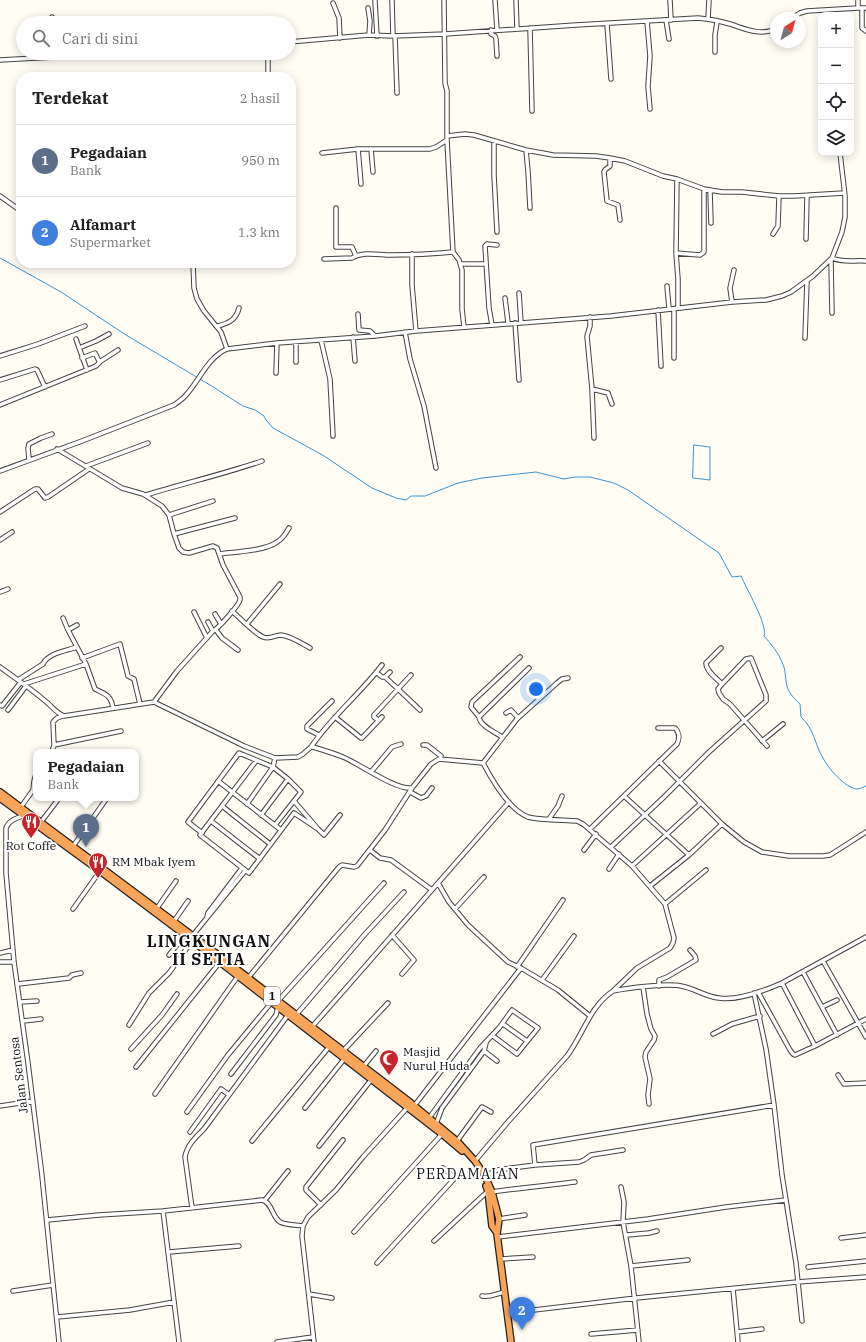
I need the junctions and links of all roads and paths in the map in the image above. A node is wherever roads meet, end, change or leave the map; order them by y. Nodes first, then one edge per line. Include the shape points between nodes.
1 (392, 0) edge
2 (444, 0) edge
3 (495, 0) edge
4 (516, 0) edge
5 (670, 0) edge
6 (710, 0) edge
7 (858, 0) edge
8 (375, 1) edge
9 (333, 3) dead end
10 (368, 8) dead end
11 (862, 8) edge
12 (833, 10) joint
13 (804, 12) edge
14 (708, 19) junction
15 (668, 20) junction
16 (647, 21) junction
17 (717, 22) junction
18 (607, 24) junction
19 (530, 28) junction
20 (517, 29) junction
21 (491, 30) junction
22 (497, 30) junction
23 (770, 30) edge
24 (866, 31) edge
25 (445, 34) junction
26 (369, 35) junction
27 (377, 36) junction
28 (394, 36) junction
29 (340, 38) junction
30 (669, 39) dead end
31 (296, 41) edge
32 (715, 52) dead end
33 (497, 56) dead end
34 (16, 59) edge
35 (0, 60) edge
36 (268, 60) edge
37 (268, 72) edge
38 (611, 79) dead end
39 (397, 93) dead end
40 (650, 109) dead end
41 (532, 111) dead end
42 (447, 138) junction
43 (494, 141) junction
44 (358, 148) junction
45 (371, 149) junction
46 (526, 150) junction
47 (322, 152) dead end
48 (840, 156) edge
49 (610, 158) junction
50 (373, 172) dead end
51 (677, 179) junction
52 (361, 184) dead end
53 (704, 189) junction
54 (710, 190) junction
55 (844, 193) junction
56 (0, 196) edge
57 (779, 196) junction
58 (807, 196) junction
59 (16, 207) edge
60 (336, 208) dead end
61 (530, 208) dead end
62 (620, 220) dead end
63 (711, 223) dead end
64 (496, 232) dead end
65 (773, 234) dead end
66 (806, 239) dead end
67 (497, 244) dead end
68 (453, 252) junction
69 (676, 253) junction
70 (412, 254) junction
71 (356, 256) junction
72 (324, 259) dead end
73 (832, 259) junction
74 (866, 261) edge
75 (461, 264) junction
76 (486, 264) junction
77 (193, 268) edge
78 (734, 270) dead end
79 (806, 281) junction
80 (667, 286) dead end
81 (519, 294) dead end
82 (505, 298) dead end
83 (732, 302) junction
84 (239, 308) dead end
85 (669, 309) junction
86 (676, 309) junction
87 (658, 310) junction
88 (832, 313) dead end
89 (358, 314) dead end
90 (590, 317) junction
91 (521, 322) junction
92 (508, 323) junction
93 (515, 323) junction
94 (492, 325) junction
95 (85, 326) dead end
96 (218, 326) junction
97 (464, 327) junction
98 (416, 331) junction
99 (405, 332) junction
100 (109, 334) dead end
101 (375, 336) junction
102 (353, 337) junction
103 (805, 338) dead end
104 (76, 339) dead end
105 (322, 340) junction
106 (296, 342) junction
107 (277, 343) junction
108 (79, 348) junction
109 (227, 349) junction
110 (118, 350) dead end
111 (0, 356) edge
112 (82, 358) junction
113 (674, 358) dead end
114 (101, 361) junction
115 (355, 361) dead end
116 (296, 362) dead end
117 (661, 366) dead end
118 (87, 370) junction
119 (276, 373) dead end
120 (0, 380) edge
121 (519, 380) dead end
122 (46, 387) junction
123 (592, 389) junction
124 (612, 404) dead end
125 (0, 405) edge
126 (52, 434) dead end
127 (333, 436) dead end
128 (594, 438) dead end
129 (148, 443) dead end
130 (57, 450) junction
131 (29, 459) junction
132 (262, 461) dead end
133 (88, 468) junction
134 (436, 468) dead end
135 (0, 471) edge
136 (146, 495) junction
137 (213, 501) dead end
138 (0, 512) edge
139 (169, 515) junction
140 (235, 518) dead end
141 (289, 528) dead end
142 (12, 532) dead end
143 (174, 534) junction
144 (0, 540) edge
145 (219, 554) junction
146 (280, 584) dead end
147 (8, 589) dead end
148 (0, 592) edge
149 (232, 611) junction
150 (194, 612) dead end
151 (215, 614) dead end
152 (64, 618) dead end
153 (208, 622) dead end
154 (222, 624) junction
155 (247, 624) junction
156 (77, 625) dead end
157 (68, 630) junction
158 (214, 631) junction
159 (207, 638) junction
160 (77, 647) junction
161 (310, 648) dead end
162 (721, 648) dead end
163 (238, 650) dead end
164 (520, 657) dead end
165 (82, 658) junction
166 (86, 664) junction
167 (382, 665) dead end
168 (0, 668) edge
169 (529, 668) dead end
170 (376, 672) junction
171 (390, 672) dead end
172 (411, 675) dead end
173 (385, 678) junction
174 (568, 678) dead end
175 (22, 683) junction
176 (722, 684) junction
177 (398, 689) junction
178 (332, 701) dead end
179 (154, 702) junction
180 (140, 704) junction
181 (0, 705) edge
182 (113, 708) junction
183 (8, 710) dead end
184 (420, 710) dead end
185 (506, 713) dead end
186 (64, 716) junction
187 (335, 717) junction
188 (382, 717) dead end
189 (478, 717) junction
190 (518, 718) junction
191 (378, 720) junction
192 (744, 720) junction
193 (783, 724) dead end
194 (658, 728) dead end
195 (121, 731) dead end
196 (319, 735) junction
197 (502, 737) junction
198 (762, 741) junction
199 (401, 744) dead end
200 (54, 745) junction
201 (422, 745) dead end
202 (310, 746) junction
203 (767, 746) dead end
204 (53, 749) edge
205 (275, 758) junction
206 (440, 759) junction
207 (256, 761) junction
208 (659, 762) junction
209 (482, 764) junction
210 (273, 767) junction
211 (371, 772) junction
212 (288, 779) junction
213 (218, 781) junction
214 (679, 782) junction
215 (412, 788) junction
216 (432, 788) dead end
217 (33, 790) edge
218 (0, 792) edge
219 (232, 792) junction
220 (410, 792) junction
221 (562, 796) dead end
222 (624, 796) junction
223 (0, 798) edge
224 (57, 801) dead end
225 (105, 801) edge
226 (294, 801) junction
227 (509, 802) junction
228 (701, 803) junction
229 (247, 804) junction
230 (222, 806) junction
231 (21, 807) junction
232 (26, 814) junction
233 (261, 815) junction
234 (340, 815) dead end
235 (645, 815) junction
236 (549, 819) junction
237 (211, 821) junction
238 (41, 822) junction
239 (722, 824) junction
240 (275, 825) junction
241 (318, 829) junction
242 (590, 829) junction
243 (281, 830) junction
244 (202, 832) junction
245 (866, 832) edge
246 (596, 834) junction
247 (666, 834) junction
248 (270, 844) junction
249 (74, 845) junction
250 (611, 847) junction
251 (370, 850) junction
252 (584, 850) dead end
253 (619, 854) junction
254 (689, 855) junction
255 (260, 859) junction
256 (632, 866) junction
257 (609, 869) dead end
258 (243, 870) junction
259 (706, 870) dead end
260 (100, 871) junction
261 (484, 876) dead end
262 (176, 881) dead end
263 (384, 883) dead end
264 (438, 883) junction
265 (650, 886) junction
266 (432, 890) junction
267 (404, 892) dead end
268 (563, 900) dead end
269 (188, 901) dead end
270 (665, 904) junction
271 (157, 908) junction
272 (73, 909) dead end
273 (455, 909) junction
274 (174, 921) junction
275 (392, 935) junction
276 (185, 936) junction
277 (574, 936) dead end
278 (866, 937) edge
279 (193, 938) junction
280 (13, 950) junction
281 (690, 950) dead end
282 (0, 952) edge
283 (169, 955) dead end
284 (823, 961) junction
285 (0, 962) edge
286 (14, 962) junction
287 (220, 962) junction
288 (519, 968) junction
289 (803, 972) junction
290 (81, 973) dead end
291 (402, 974) dead end
292 (238, 976) junction
293 (248, 978) junction
294 (542, 980) junction
295 (782, 983) junction
296 (18, 984) junction
297 (659, 986) junction
298 (643, 987) junction
299 (613, 991) junction
300 (756, 992) junction
301 (177, 994) dead end
302 (837, 1000) dead end
303 (37, 1001) dead end
304 (20, 1002) junction
305 (271, 1003) junction
306 (388, 1003) dead end
307 (278, 1004) junction
308 (822, 1007) junction
309 (288, 1015) junction
310 (296, 1015) junction
311 (590, 1016) junction
312 (760, 1016) junction
313 (41, 1019) dead end
314 (866, 1019) edge
315 (23, 1021) junction
316 (503, 1024) junction
317 (858, 1024) junction
318 (128, 1026) dead end
319 (311, 1029) junction
320 (713, 1034) dead end
321 (837, 1035) junction
322 (493, 1036) junction
323 (866, 1037) edge
324 (527, 1041) junction
325 (486, 1043) junction
326 (329, 1046) junction
327 (815, 1046) junction
328 (131, 1049) dead end
329 (343, 1051) junction
330 (376, 1051) dead end
331 (484, 1051) junction
332 (345, 1058) junction
333 (497, 1061) dead end
334 (136, 1066) dead end
335 (363, 1066) junction
336 (231, 1074) dead end
337 (838, 1075) dead end
338 (371, 1080) junction
339 (866, 1083) edge
340 (155, 1094) dead end
341 (228, 1094) junction
342 (32, 1102) junction
343 (649, 1104) dead end
344 (411, 1105) junction
345 (774, 1105) junction
346 (0, 1106) edge
347 (304, 1108) dead end
348 (187, 1112) dead end
349 (491, 1112) dead end
350 (429, 1118) junction
351 (436, 1124) junction
352 (190, 1132) dead end
353 (442, 1134) junction
354 (343, 1140) dead end
355 (252, 1141) dead end
356 (457, 1141) junction
357 (319, 1146) dead end
358 (623, 1150) dead end
359 (475, 1161) junction
360 (535, 1165) junction
361 (443, 1168) dead end
362 (288, 1171) dead end
363 (485, 1176) junction
364 (576, 1182) dead end
365 (621, 1187) dead end
366 (490, 1191) junction
367 (265, 1200) junction
368 (786, 1200) junction
369 (321, 1205) junction
370 (192, 1208) junction
371 (163, 1211) junction
372 (525, 1215) dead end
373 (499, 1219) junction
374 (47, 1220) junction
375 (624, 1222) junction
376 (302, 1226) junction
377 (657, 1231) dead end
378 (354, 1232) dead end
379 (498, 1235) junction
380 (626, 1235) junction
381 (866, 1235) edge
382 (841, 1238) dead end
383 (434, 1241) dead end
384 (239, 1246) dead end
385 (169, 1252) junction
386 (533, 1257) dead end
387 (501, 1259) junction
388 (688, 1260) dead end
389 (866, 1261) edge
390 (377, 1263) dead end
391 (631, 1266) junction
392 (808, 1267) dead end
393 (866, 1277) edge
394 (797, 1282) junction
395 (53, 1285) junction
396 (733, 1289) junction
397 (13, 1291) dead end
398 (505, 1292) junction
399 (308, 1294) junction
400 (482, 1296) dead end
401 (332, 1298) dead end
402 (634, 1298) junction
403 (174, 1302) junction
404 (508, 1313) junction
405 (57, 1317) junction
406 (802, 1321) dead end
407 (762, 1329) dead end
408 (638, 1330) junction
409 (737, 1332) junction
410 (591, 1334) dead end
411 (314, 1340) edge
412 (59, 1342) edge
413 (179, 1342) edge
414 (277, 1342) edge
415 (511, 1342) edge
416 (639, 1342) edge
417 (738, 1342) edge

1 - 28 street
2 - 25 street
3 - 22 street
4 - 20 street
5 - 15 street
6 - 14 street
7 - 11 street
8 - 27 street
9 - 29 street via 339,18
10 - 26 street
11 - 12 street
11 - 24 street via 862,28
12 - 13 street
14 - 15 street
14 - 17 street
15 - 16 street
15 - 30 street
16 - 18 street
16 - 40 street
17 - 23 street via 755,32
17 - 32 street
18 - 19 street
18 - 38 street
19 - 20 street
19 - 41 street
20 - 22 street
21 - 22 street
21 - 25 street
21 - 33 street via 496,39
25 - 28 street
25 - 42 street
26 - 27 street
26 - 29 street
27 - 28 street
28 - 39 street
29 - 31 street
34 - 35 street
36 - 37 street
42 - 43 street via 468,135
42 - 45 street via 430,149
42 - 68 street
43 - 46 street
43 - 64 street
44 - 45 street
44 - 47 street
44 - 52 street
45 - 50 street
46 - 49 street via 553,155
46 - 61 street
48 - 55 street
49 - 51 street
49 - 62 street via 610,166 604,172 607,201 618,205
51 - 53 street
51 - 69 street
53 - 54 street
53 - 69 street via 704,252 700,255
54 - 57 street
54 - 63 street
55 - 58 street
55 - 73 street via 844,223
56 - 59 street
57 - 58 street
57 - 65 street via 778,226
58 - 66 street
60 - 71 street via 336,247 352,247
67 - 76 street via 486,245
68 - 70 street
68 - 75 street
69 - 86 street
70 - 71 street
70 - 98 street
71 - 72 street
73 - 74 street
73 - 79 street
73 - 88 street
75 - 76 street
75 - 97 street
76 - 94 street
77 - 96 street via 196,299
78 - 83 street via 730,288
79 - 83 street via 791,292 774,298
79 - 103 street
80 - 85 street
81 - 91 street
82 - 92 street
83 - 86 street
84 - 96 street via 233,319
85 - 86 street
85 - 87 street
86 - 113 street
87 - 90 street
87 - 117 street
89 - 101 street via 359,330 370,331
90 - 91 street
90 - 123 street via 587,336
91 - 93 street
92 - 93 street
92 - 94 street
93 - 121 street
94 - 97 street
95 - 111 street
96 - 109 street
97 - 98 street
98 - 99 street
99 - 101 street
99 - 134 street via 424,406
100 - 108 street
101 - 102 street
102 - 105 street
102 - 115 street
104 - 108 street
105 - 106 street
105 - 127 street via 330,379
106 - 107 street
106 - 116 street
107 - 109 street
107 - 119 street
108 - 112 street
109 - 130 street via 213,359 186,396 174,405
110 - 114 street
112 - 114 street via 94,354
112 - 118 street
114 - 118 street
118 - 122 street
120 - 122 street via 35,369
122 - 125 street
123 - 124 street via 608,393
123 - 128 street
126 - 131 street via 29,444
129 - 133 street
130 - 131 street
130 - 133 street
131 - 135 street
132 - 136 street via 229,473
133 - 136 street via 124,489
133 - 138 street via 48,497 45,498 38,489 35,489
136 - 139 street via 162,506
137 - 139 street
139 - 143 street
140 - 143 street
141 - 145 street via 274,545
142 - 144 street
143 - 145 street via 183,552 189,553 213,546
145 - 149 street via 240,598
146 - 155 street
147 - 148 street
149 - 154 street
149 - 155 street
150 - 159 street
151 - 154 street
152 - 157 street
153 - 158 street
154 - 158 street
155 - 161 street via 264,638 282,635
156 - 157 street
157 - 160 street
158 - 159 street
158 - 163 street
159 - 179 street via 177,671
160 - 165 street
160 - 175 street via 50,656
162 - 176 street via 706,666
164 - 189 street via 472,702
165 - 166 street
165 - 180 street via 120,644 128,676 134,679
166 - 175 street
166 - 182 street via 94,689 108,695
167 - 170 street
168 - 175 street
169 - 189 street
170 - 173 street
170 - 187 street
171 - 173 street
172 - 177 street
173 - 177 street
174 - 190 street via 557,683
175 - 181 street via 2,706
175 - 183 street
175 - 186 street
176 - 192 street via 718,689 721,696
176 - 192 street via 746,659 751,658 767,697 764,703
177 - 184 street
177 - 191 street via 374,715
178 - 196 street via 307,726
179 - 180 street
179 - 205 street via 244,746
180 - 182 street
182 - 186 street
185 - 190 street via 511,710
186 - 200 street via 53,722
187 - 191 street via 361,738
187 - 196 street
188 - 191 street
189 - 197 street via 483,724
190 - 197 street
192 - 198 street
192 - 214 street
193 - 198 street
194 - 208 street via 673,727 679,735 677,744
195 - 200 street
196 - 202 street
197 - 209 street
198 - 203 street
199 - 211 street via 392,747
200 - 204 street
201 - 206 street via 430,747 441,756
202 - 205 street via 298,757
202 - 211 street via 342,756
205 - 210 street
206 - 209 street
206 - 215 street via 431,764
207 - 210 street
207 - 213 street via 239,753
207 - 219 street
208 - 214 street
208 - 222 street
209 - 227 street via 495,786
210 - 212 street
210 - 229 street
211 - 215 street via 396,785
212 - 226 street via 301,792
212 - 233 street
213 - 219 street
213 - 244 street via 188,822
214 - 228 street
214 - 235 street
215 - 220 street
216 - 220 street via 421,798
217 - 231 street
218 - 231 highway, 1
219 - 229 street
219 - 230 street
220 - 251 street
221 - 236 street
222 - 235 street
222 - 242 street
223 - 232 highway, 1
224 - 238 street
225 - 249 street
226 - 240 street
226 - 241 street
227 - 236 street via 518,812 529,817
227 - 264 street
228 - 239 street
228 - 247 street
229 - 233 street
230 - 237 street
230 - 248 street
231 - 232 highway, 1
232 - 238 highway, 1
232 - 260 highway, 1
232 - 280 street, Jalan Sentosa via 9,822 5,833 6,881
233 - 240 street
234 - 241 street via 324,834
235 - 247 street
235 - 250 street
236 - 242 street via 580,822
237 - 244 street
237 - 255 street
238 - 249 highway, 1
239 - 245 street via 744,842 762,852 789,856 830,855
239 - 254 street
240 - 243 street
241 - 243 street via 294,813
242 - 246 street
243 - 248 street
244 - 258 street via 200,836
246 - 250 street
246 - 252 street
247 - 254 street
247 - 256 street
248 - 255 street
249 - 271 highway, 1
250 - 253 street
251 - 266 street via 380,858 391,860
251 - 293 street via 354,867 340,867
253 - 256 street
253 - 257 street
254 - 265 street
255 - 258 street via 249,873
256 - 265 street
258 - 279 street via 208,913
259 - 270 street
260 - 272 street
260 - 276 highway, 1
261 - 273 street
262 - 271 street
263 - 307 street
264 - 266 street
264 - 273 street
265 - 270 street
266 - 275 street
267 - 310 street
268 - 288 street
269 - 274 street
270 - 299 street via 674,938 672,946 637,968
271 - 274 highway, 1
273 - 288 street via 468,925 508,962
274 - 279 highway, 1
275 - 291 street via 414,960
275 - 319 street
276 - 279 highway, 1
276 - 283 street
277 - 294 street
278 - 284 street
279 - 287 highway, 1
279 - 293 highway, 1
279 - 318 street via 169,973 149,993
280 - 282 street
280 - 286 street, Jalan Sentosa
281 - 297 street via 696,960 659,979
284 - 289 street
284 - 317 street
285 - 286 street
286 - 296 street, Jalan Sentosa
287 - 292 highway, 1
287 - 334 street
288 - 294 street
288 - 344 street
289 - 295 street
289 - 308 street
290 - 296 street via 68,978
292 - 305 highway, 1
292 - 340 street
293 - 307 highway, 1
294 - 311 street
295 - 300 street
295 - 327 street
296 - 304 street, Jalan Sentosa
297 - 298 street
297 - 300 street via 680,985 719,998
298 - 299 street
298 - 343 street via 647,1014 655,1036 645,1057 650,1079
299 - 311 street
300 - 312 street
300 - 327 street via 792,1054
301 - 328 street
302 - 308 street
303 - 304 street
304 - 315 street, Jalan Sentosa
305 - 307 highway, 1
305 - 348 street via 228,1055
306 - 329 street
307 - 309 highway, 1
307 - 310 highway, 1
307 - 336 street via 276,1015
308 - 321 street
309 - 319 highway, 1
309 - 341 street
310 - 319 highway, 1
311 - 359 street via 567,1056
312 - 320 street via 732,1024
312 - 345 street
313 - 315 street
314 - 317 street
315 - 342 street, Jalan Sentosa
316 - 322 street
316 - 324 street
316 - 324 street via 512,1010 538,1028
317 - 321 street
317 - 323 street
319 - 326 highway, 1
319 - 329 highway, 1
321 - 327 street
322 - 324 street via 517,1054
322 - 325 street
325 - 331 street
325 - 350 street
326 - 332 highway, 1
326 - 355 street
329 - 335 highway, 1
330 - 335 street
331 - 333 street
331 - 351 street via 442,1108
332 - 338 highway, 1
332 - 347 street
335 - 344 highway, 1
337 - 339 street via 844,1084
338 - 344 highway, 1
338 - 357 street
341 - 352 street via 221,1090
341 - 370 street via 204,1129 190,1144 184,1157
342 - 346 street
342 - 374 street, Jalan Sentosa
344 - 350 highway, 1
344 - 353 highway, 1
344 - 369 street
345 - 360 street via 533,1145
345 - 368 street
349 - 356 street via 482,1107
350 - 351 highway, 1
351 - 356 highway, 1
353 - 366 highway, 1 via 473,1163
353 - 378 street
354 - 369 street via 306,1187
356 - 359 highway, 1
358 - 360 street via 590,1155 579,1162
359 - 363 highway, 1
360 - 363 street via 497,1170
361 - 390 street via 455,1178
362 - 367 street
363 - 366 highway, 1
364 - 366 street
365 - 375 street
366 - 373 highway, 1
366 - 379 highway, 1 via 492,1226
366 - 383 street
367 - 370 street
367 - 376 street via 279,1221
368 - 375 street
368 - 394 street
369 - 376 street
370 - 371 street
371 - 374 street
371 - 385 street
372 - 373 street
373 - 379 highway, 1
374 - 395 street, Jalan Sentosa
375 - 379 street
375 - 380 street
376 - 399 street
377 - 380 street
379 - 387 highway, 1
380 - 391 street
381 - 382 street
384 - 385 street
385 - 403 street
386 - 387 street
387 - 398 highway, 1
388 - 391 street
389 - 392 street
391 - 402 street
393 - 394 street
394 - 396 street
394 - 406 street
395 - 397 street
395 - 405 street, Jalan Sentosa
396 - 402 street
396 - 409 street
398 - 400 street
398 - 404 highway, 1
399 - 401 street
399 - 411 street
402 - 404 street
402 - 408 street
403 - 405 street via 123,1311
403 - 413 street
404 - 415 highway, 1
405 - 412 street, Jalan Sentosa
407 - 409 street
408 - 410 street
408 - 416 street
409 - 417 street
411 - 414 street

